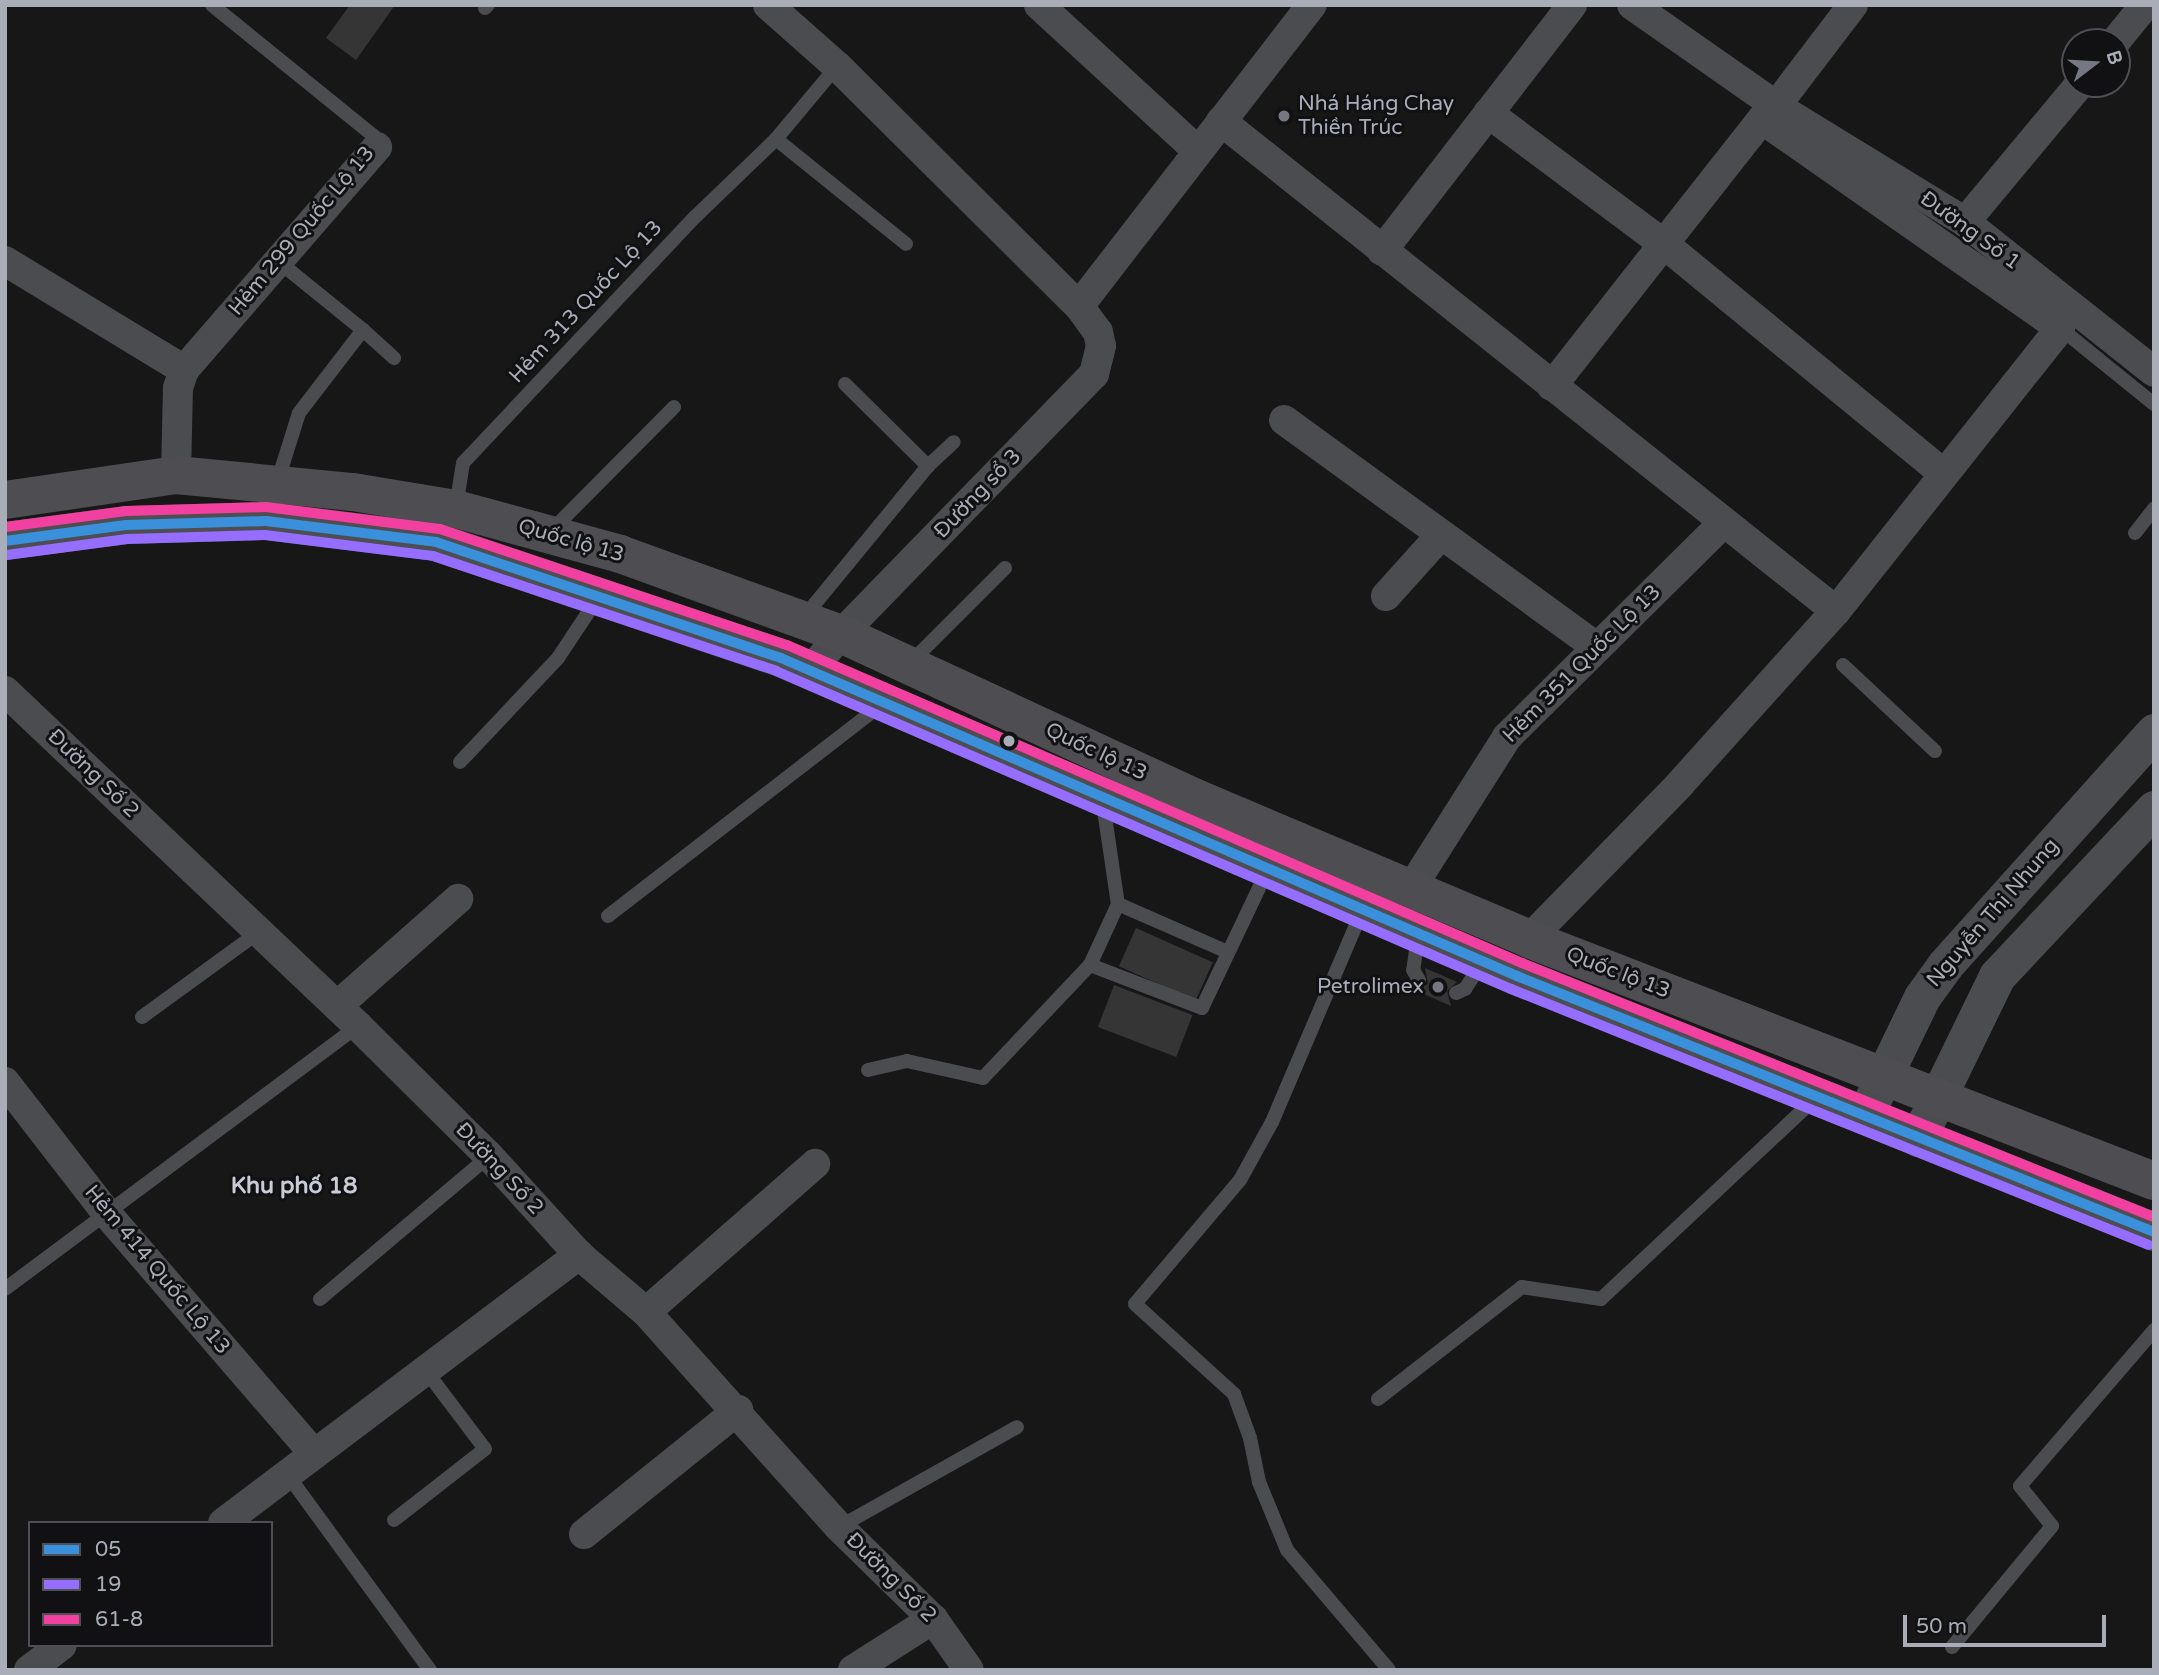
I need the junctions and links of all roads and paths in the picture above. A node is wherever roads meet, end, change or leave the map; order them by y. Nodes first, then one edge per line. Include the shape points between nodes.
1 (212, 5) edge
2 (1040, 5) edge
3 (1312, 5) edge
4 (1572, 5) edge
5 (1632, 5) edge
6 (1853, 5) edge
7 (2145, 5) edge
8 (776, 8) edge
9 (2126, 28) edge
10 (837, 66) junction
11 (2068, 98) edge
12 (1776, 106) junction
13 (1488, 113) junction
14 (1221, 121) junction
15 (776, 139) junction
16 (377, 148) joint
17 (1198, 151) junction
18 (1965, 222) junction
19 (906, 244) dead end
20 (1664, 244) junction
21 (1382, 251) junction
22 (5, 261) edge
23 (279, 262) junction
24 (1079, 306) junction
25 (2060, 328) junction
26 (363, 330) junction
27 (394, 358) dead end
28 (184, 370) junction
29 (2153, 371) edge
30 (845, 384) dead end
31 (1552, 386) junction
32 (2154, 404) edge
33 (674, 407) dead end
34 (1284, 420) dead end
35 (954, 442) dead end
36 (928, 466) junction
37 (1944, 474) junction
38 (176, 475) junction
39 (276, 485) junction
40 (5, 500) edge
41 (456, 509) junction
42 (2154, 509) edge
43 (1724, 522) junction
44 (550, 533) junction
45 (2135, 533) dead end
46 (1440, 536) junction
47 (5, 541) edge
48 (1005, 568) dead end
49 (600, 595) junction
50 (1386, 596) dead end
51 (1836, 611) junction
52 (803, 618) junction
53 (841, 634) junction
54 (1596, 647) junction
55 (1843, 665) dead end
56 (908, 666) junction
57 (811, 670) junction
58 (5, 691) edge
59 (882, 704) junction
60 (2154, 732) edge
61 (1935, 751) dead end
62 (460, 762) dead end
63 (1102, 797) junction
64 (2154, 809) edge
65 (1269, 868) junction
66 (1410, 890) junction
67 (458, 899) dead end
68 (1118, 904) junction
69 (1362, 910) junction
70 (608, 916) dead end
71 (259, 932) junction
72 (1419, 934) junction
73 (1529, 939) junction
74 (1228, 952) junction
75 (1483, 961) junction
76 (1090, 965) junction
77 (1419, 980) dead end
78 (1456, 993) dead end
79 (347, 1016) junction
80 (142, 1017) dead end
81 (868, 1070) dead end
82 (1883, 1076) junction
83 (5, 1082) edge
84 (1936, 1096) junction
85 (1818, 1097) junction
86 (1865, 1115) junction
87 (1918, 1138) junction
88 (489, 1156) junction
89 (815, 1164) dead end
90 (2154, 1181) edge
91 (108, 1215) junction
92 (2154, 1232) edge
93 (579, 1255) junction
94 (5, 1289) edge
95 (320, 1299) dead end
96 (646, 1312) junction
97 (2154, 1331) edge
98 (426, 1370) junction
99 (1378, 1399) dead end
100 (738, 1410) junction
101 (1017, 1427) dead end
102 (314, 1454) junction
103 (287, 1474) junction
104 (394, 1520) dead end
105 (226, 1521) edge
106 (839, 1527) junction
107 (584, 1534) dead end
108 (933, 1619) junction
109 (59, 1647) edge
110 (1952, 1647) dead end
111 (29, 1670) edge
112 (430, 1670) edge
113 (853, 1670) edge
114 (969, 1670) edge
115 (1389, 1670) edge

1 - 16 lane, Hẻm 299 Quốc Lộ 13 via 374,136
2 - 17 street
3 - 14 street
4 - 13 street
5 - 12 street, Đường Số 1
6 - 12 street
7 - 9 street
8 - 10 street, Đường sổ 3
10 - 15 lane, Hẻm 313 Quốc Lộ 13
10 - 24 street, Đường sổ 3
11 - 18 street
12 - 18 street, Đường Số 1
13 - 20 street
13 - 21 street
14 - 17 street
14 - 21 street
15 - 19 lane
15 - 41 lane, Hẻm 313 Quốc Lộ 13 via 695,217 463,463
16 - 23 street, Hẻm 299 Quốc Lộ 13
17 - 24 street
18 - 29 street, Đường Số 1
20 - 25 street via 1762,119
20 - 31 street
20 - 37 street
21 - 31 street
22 - 28 street
23 - 26 lane
23 - 28 street, Hẻm 299 Quốc Lộ 13
24 - 53 street, Đường sổ 3 via 1098,332 1101,360 1094,374
25 - 32 lane
25 - 37 street
26 - 27 lane
26 - 39 lane via 299,413
28 - 38 street via 178,388
30 - 36 lane
31 - 43 street
33 - 44 lane
34 - 46 street
35 - 36 lane
36 - 52 lane
37 - 51 street
38 - 39 highway, Quốc lộ 13
38 - 40 highway, Quốc lộ 13
39 - 41 highway, Quốc lộ 13
41 - 44 highway, Quốc lộ 13
42 - 45 lane
43 - 51 street
43 - 54 street, Hẻm 351 Quốc Lộ 13
44 - 52 highway, Quốc lộ 13
46 - 50 street
46 - 54 street
47 - 49 highway, Quốc lộ 13 via 125,525 266,522 436,542
48 - 56 lane
49 - 57 highway, Quốc lộ 13
49 - 62 lane via 558,658
51 - 73 street via 1817,642
52 - 53 highway, Quốc lộ 13
53 - 56 highway, Quốc lộ 13
53 - 57 street, Đường sổ 3
54 - 66 street, Hẻm 351 Quốc Lộ 13 via 1507,737
55 - 61 lane
56 - 66 highway, Quốc lộ 13
57 - 59 highway, Quốc lộ 13
58 - 71 street, Đường Số 2
59 - 63 highway, Quốc lộ 13
59 - 70 lane
60 - 82 street, Nguyễn Thị Nhung via 1945,965 1922,998
63 - 65 highway, Quốc lộ 13
63 - 68 lane
64 - 84 street via 1997,976
65 - 69 highway, Quốc lộ 13
65 - 74 lane
66 - 73 highway, Quốc lộ 13
67 - 79 street
68 - 74 lane
68 - 76 lane
69 - 72 highway, Quốc lộ 13
69 - 115 lane via 1272,1122 1240,1180 1135,1304 1234,1394 1259,1482 1287,1550
71 - 79 street, Đường Số 2
71 - 80 lane
72 - 75 highway, Quốc lộ 13
72 - 77 lane via 1413,970
73 - 82 highway, Quốc lộ 13
74 - 76 lane via 1202,1008
75 - 78 lane via 1465,989
75 - 85 highway, Quốc lộ 13
76 - 81 lane via 983,1078 906,1061
79 - 88 street, Đường Số 2
79 - 91 lane
82 - 84 highway, Quốc lộ 13
82 - 86 street, Nguyễn Thị Nhung
83 - 91 street, Hẻm 414 Quốc Lộ 13
84 - 87 street
84 - 90 highway, Quốc lộ 13
85 - 86 highway, Quốc lộ 13
85 - 99 lane via 1601,1299 1522,1287
86 - 87 highway, Quốc lộ 13
87 - 92 highway, Quốc lộ 13
88 - 93 street, Đường Số 2
88 - 95 lane
89 - 96 street
91 - 94 lane
91 - 102 street, Hẻm 414 Quốc Lộ 13
93 - 96 street, Đường Số 2
93 - 98 street
96 - 100 street, Đường Số 2
97 - 110 lane via 2020,1486 2052,1526
98 - 102 street
98 - 104 lane via 485,1449
100 - 106 street, Đường Số 2
100 - 107 street
101 - 106 lane
102 - 103 street
103 - 105 street
103 - 112 lane
106 - 108 street, Đường Số 2
108 - 113 street
108 - 114 street, Đường Số 2
109 - 111 street

